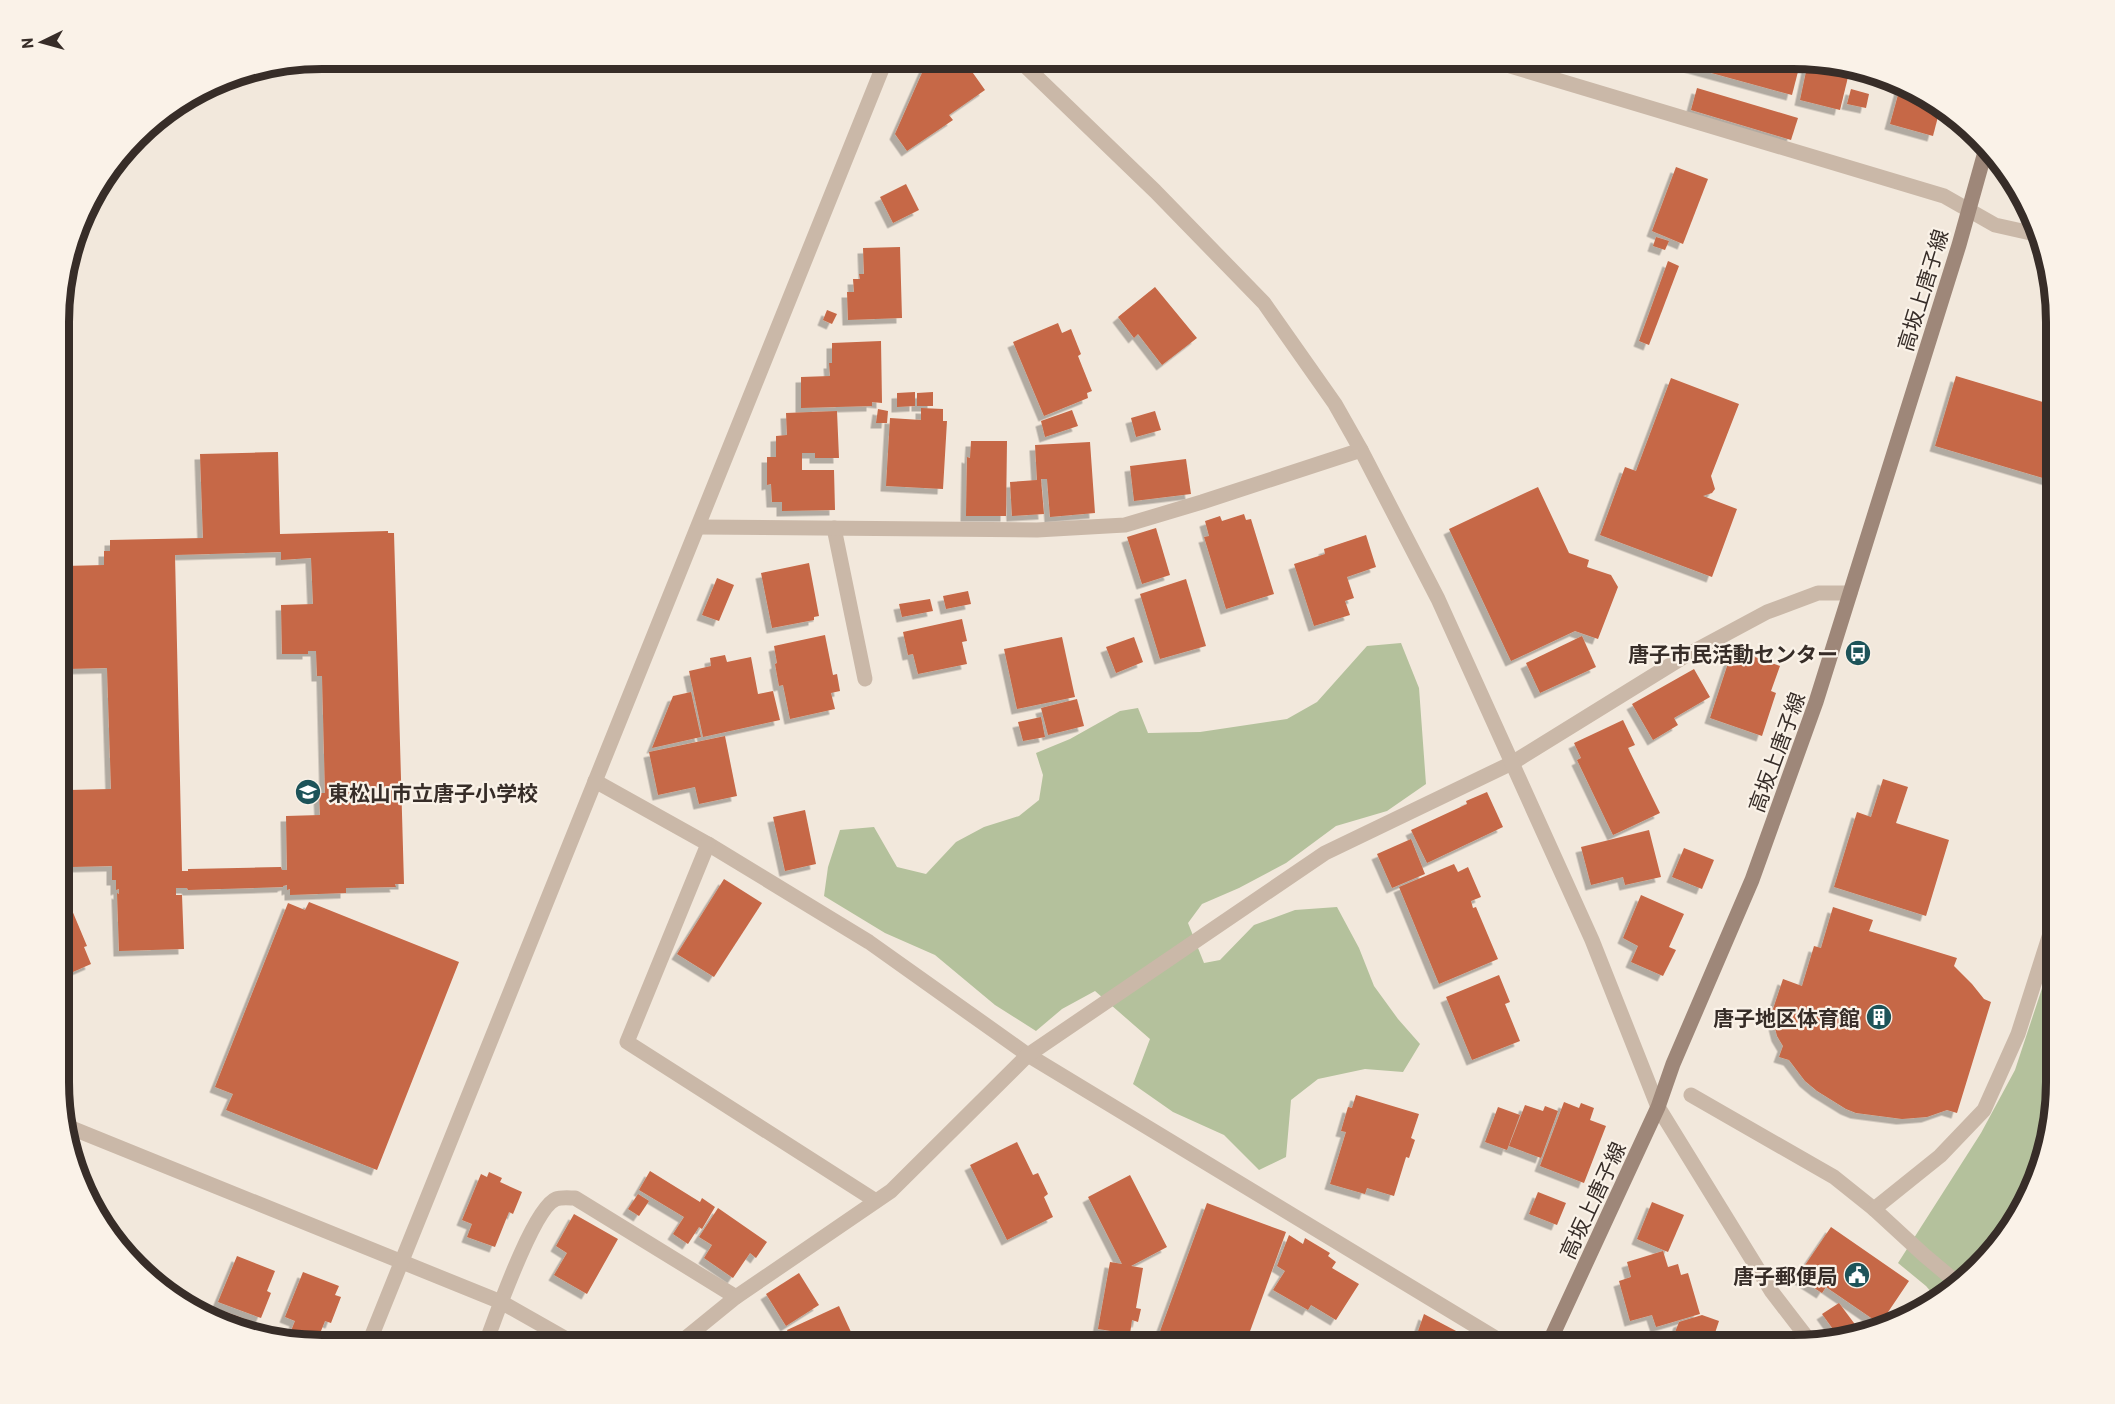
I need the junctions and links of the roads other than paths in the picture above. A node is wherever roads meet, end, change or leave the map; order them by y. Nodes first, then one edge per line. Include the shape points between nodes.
1 (882, 69) edge
2 (1029, 69) edge
3 (1523, 69) edge
4 (1984, 156) edge
5 (1969, 210) junction
6 (2030, 233) edge
7 (1361, 450) junction
8 (699, 527) junction
9 (834, 528) junction
10 (1850, 593) junction
11 (865, 679) dead end
12 (1512, 763) junction
13 (595, 781) junction
14 (708, 844) junction
15 (2046, 946) edge
16 (1028, 1055) junction
17 (1691, 1095) dead end
18 (1658, 1107) junction
19 (74, 1129) edge
20 (876, 1201) junction
21 (1875, 1209) junction
22 (402, 1262) junction
23 (1952, 1279) edge
24 (736, 1297) junction
25 (501, 1302) junction
26 (1805, 1334) edge
27 (372, 1335) edge
28 (489, 1335) edge
29 (559, 1335) edge
30 (689, 1335) edge
31 (1490, 1335) edge
32 (1553, 1335) edge

1 - 8 street
2 - 7 street via 1264,303 1335,404
3 - 5 street via 1944,196
4 - 5 main road, 高坂上唐子線
5 - 6 street via 1995,225
5 - 10 main road, 高坂上唐子線
7 - 9 street via 1125,525 1037,530
7 - 12 street via 1438,599
8 - 9 street
8 - 13 street
9 - 11 street
10 - 12 street via 1818,593 1767,612 1685,656
10 - 18 main road, 高坂上唐子線 via 1816,702 1752,880
12 - 16 street via 1326,853
12 - 18 street via 1592,940
13 - 14 street
13 - 22 street
14 - 16 street via 868,942
14 - 20 street via 627,1042
15 - 21 street via 2018,1034 1984,1110 1940,1156
16 - 20 street via 891,1191
16 - 31 street
17 - 21 street via 1834,1177
18 - 26 street via 1772,1292
18 - 32 main road, 高坂上唐子線
19 - 22 street
20 - 24 street
21 - 23 street
22 - 25 street
22 - 27 street
24 - 25 street via 575,1198 557,1198 543,1209 534,1225
24 - 30 street
25 - 28 street
25 - 29 street

